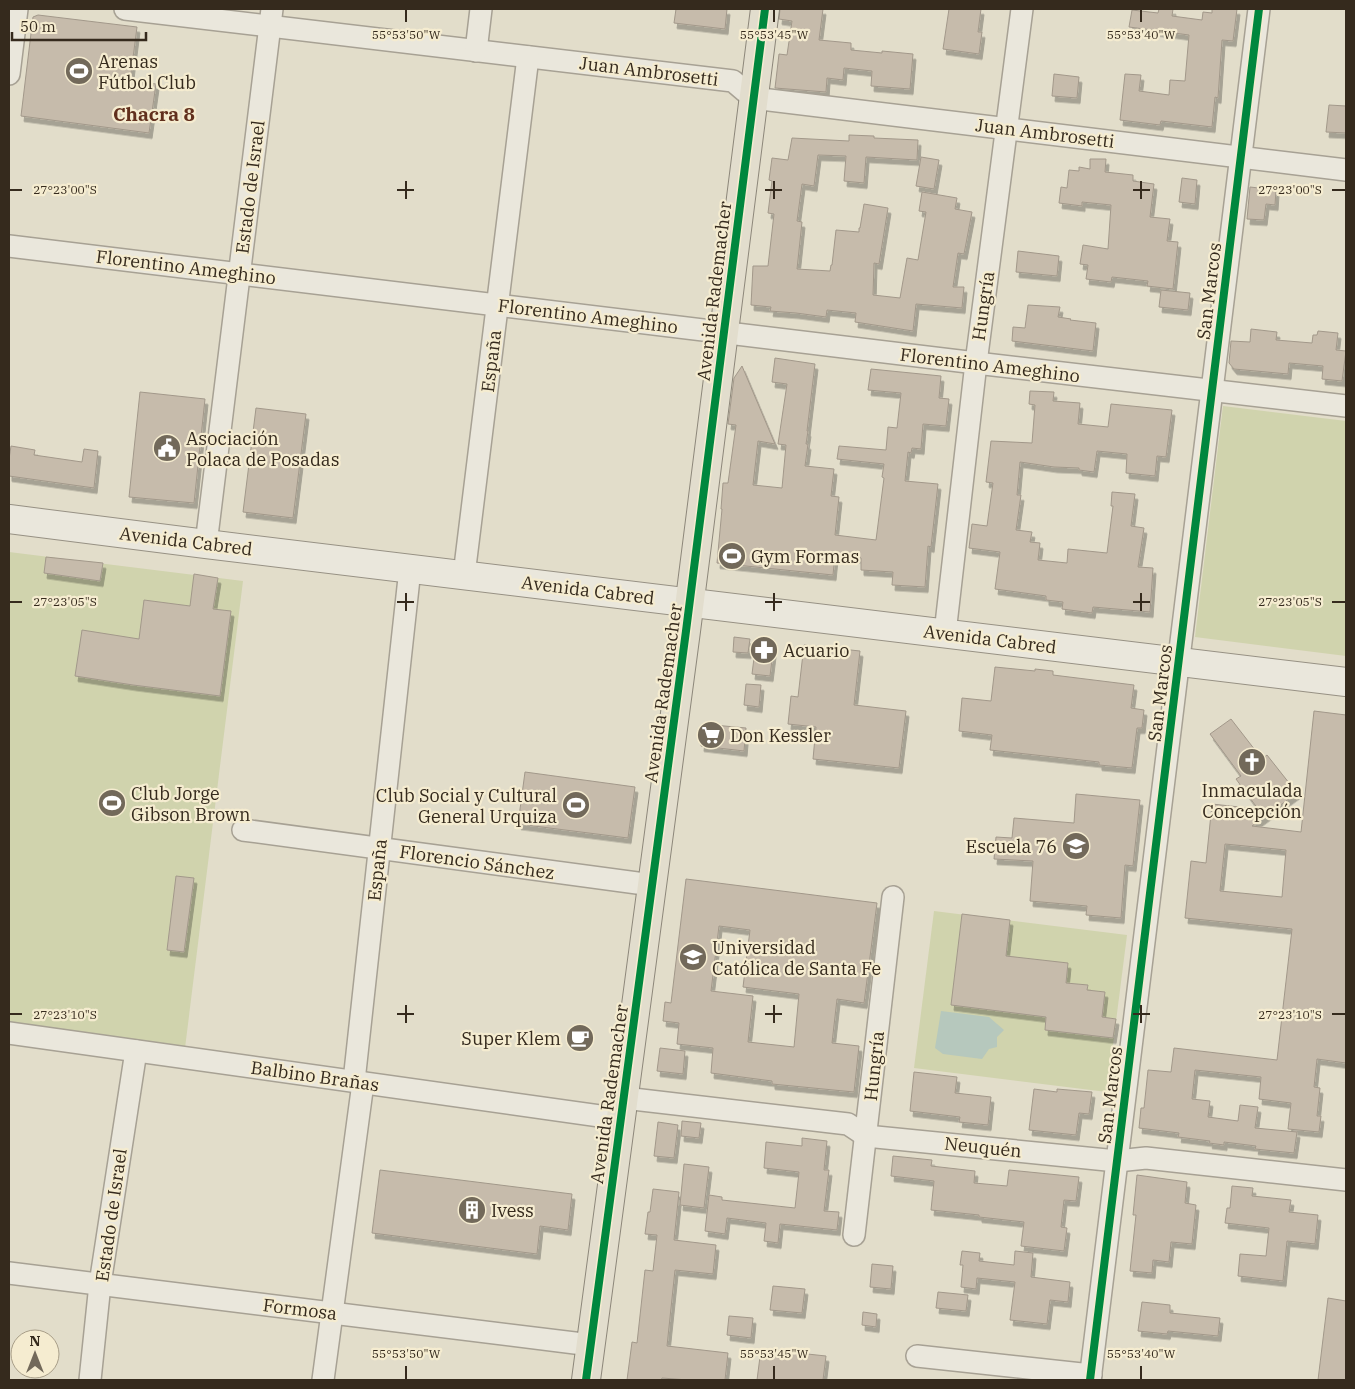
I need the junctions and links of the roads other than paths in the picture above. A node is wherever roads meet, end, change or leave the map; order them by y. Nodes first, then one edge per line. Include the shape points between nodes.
1 (17, 9) edge
2 (125, 9) edge
3 (481, 9) edge
4 (765, 9) edge
5 (1022, 9) edge
6 (1259, 9) edge
7 (271, 18) edge
8 (476, 51) junction
9 (528, 57) junction
10 (9, 74) edge
11 (754, 98) junction
12 (1007, 129) junction
13 (1240, 157) junction
14 (1346, 170) edge
15 (9, 246) edge
16 (239, 274) junction
17 (497, 305) junction
18 (724, 333) junction
19 (976, 363) junction
20 (1212, 391) junction
21 (1346, 406) edge
22 (9, 519) edge
23 (206, 544) junction
24 (410, 569) junction
25 (464, 575) junction
26 (690, 602) junction
27 (945, 633) junction
28 (1179, 662) junction
29 (1346, 682) edge
30 (243, 830) dead end
31 (379, 848) junction
32 (652, 885) junction
33 (893, 897) dead end
34 (9, 1033) edge
35 (136, 1051) junction
36 (358, 1082) junction
37 (622, 1108) junction
38 (866, 1136) junction
39 (1117, 1161) junction
40 (1346, 1180) edge
41 (854, 1235) dead end
42 (9, 1273) edge
43 (100, 1284) junction
44 (332, 1313) junction
45 (591, 1345) junction
46 (917, 1356) dead end
47 (1090, 1378) edge
48 (90, 1380) edge
49 (323, 1380) edge
50 (586, 1380) edge

1 - 10 street
2 - 7 street, Juan Ambrosetti
3 - 8 street
4 - 11 main road, Avenida Rademacher
5 - 12 street, Hungría
6 - 13 street, San Marcos
7 - 8 street, Juan Ambrosetti
7 - 16 street, Estado de Israel
8 - 9 street, Juan Ambrosetti
9 - 11 street, Juan Ambrosetti via 733,80
9 - 17 street, España
11 - 12 street, Juan Ambrosetti
11 - 18 main road, Avenida Rademacher
12 - 13 street, Juan Ambrosetti
12 - 19 street, Hungría
13 - 14 street, Juan Ambrosetti
13 - 20 street, San Marcos
15 - 16 street, Florentino Ameghino
16 - 17 street, Florentino Ameghino
16 - 23 street, Estado de Israel
17 - 18 street, Florentino Ameghino
17 - 25 street, España
18 - 19 street, Florentino Ameghino
18 - 26 main road, Avenida Rademacher
19 - 20 street, Florentino Ameghino
19 - 27 street, Hungría
20 - 21 street, Florentino Ameghino
20 - 28 street, San Marcos
22 - 23 main road, Avenida Cabred
23 - 24 main road, Avenida Cabred
24 - 25 main road, Avenida Cabred
24 - 31 street, España
25 - 26 main road, Avenida Cabred
26 - 27 main road, Avenida Cabred
26 - 32 main road, Avenida Rademacher
27 - 28 main road, Avenida Cabred
28 - 29 main road, Avenida Cabred
28 - 39 street, San Marcos
30 - 31 street, Florencio Sánchez
31 - 32 street, Florencio Sánchez
31 - 36 street, España
32 - 37 main road, Avenida Rademacher
33 - 38 street, Hungría
34 - 35 street, Balbino Brañas
35 - 36 street, Balbino Brañas
35 - 43 street, Estado de Israel
36 - 37 street, Balbino Brañas
36 - 44 street, España
37 - 38 street, Neuquén via 848,1124
37 - 45 main road, Avenida Rademacher
38 - 39 street, Neuquén
38 - 41 street, Hungría
39 - 40 street, Neuquén via 1146,1158
39 - 47 street, San Marcos
42 - 43 street, Formosa
43 - 44 street, Formosa
43 - 48 street, Estado de Israel
44 - 45 street, Formosa
44 - 49 street, España
45 - 50 main road, Avenida Rademacher
46 - 47 street

